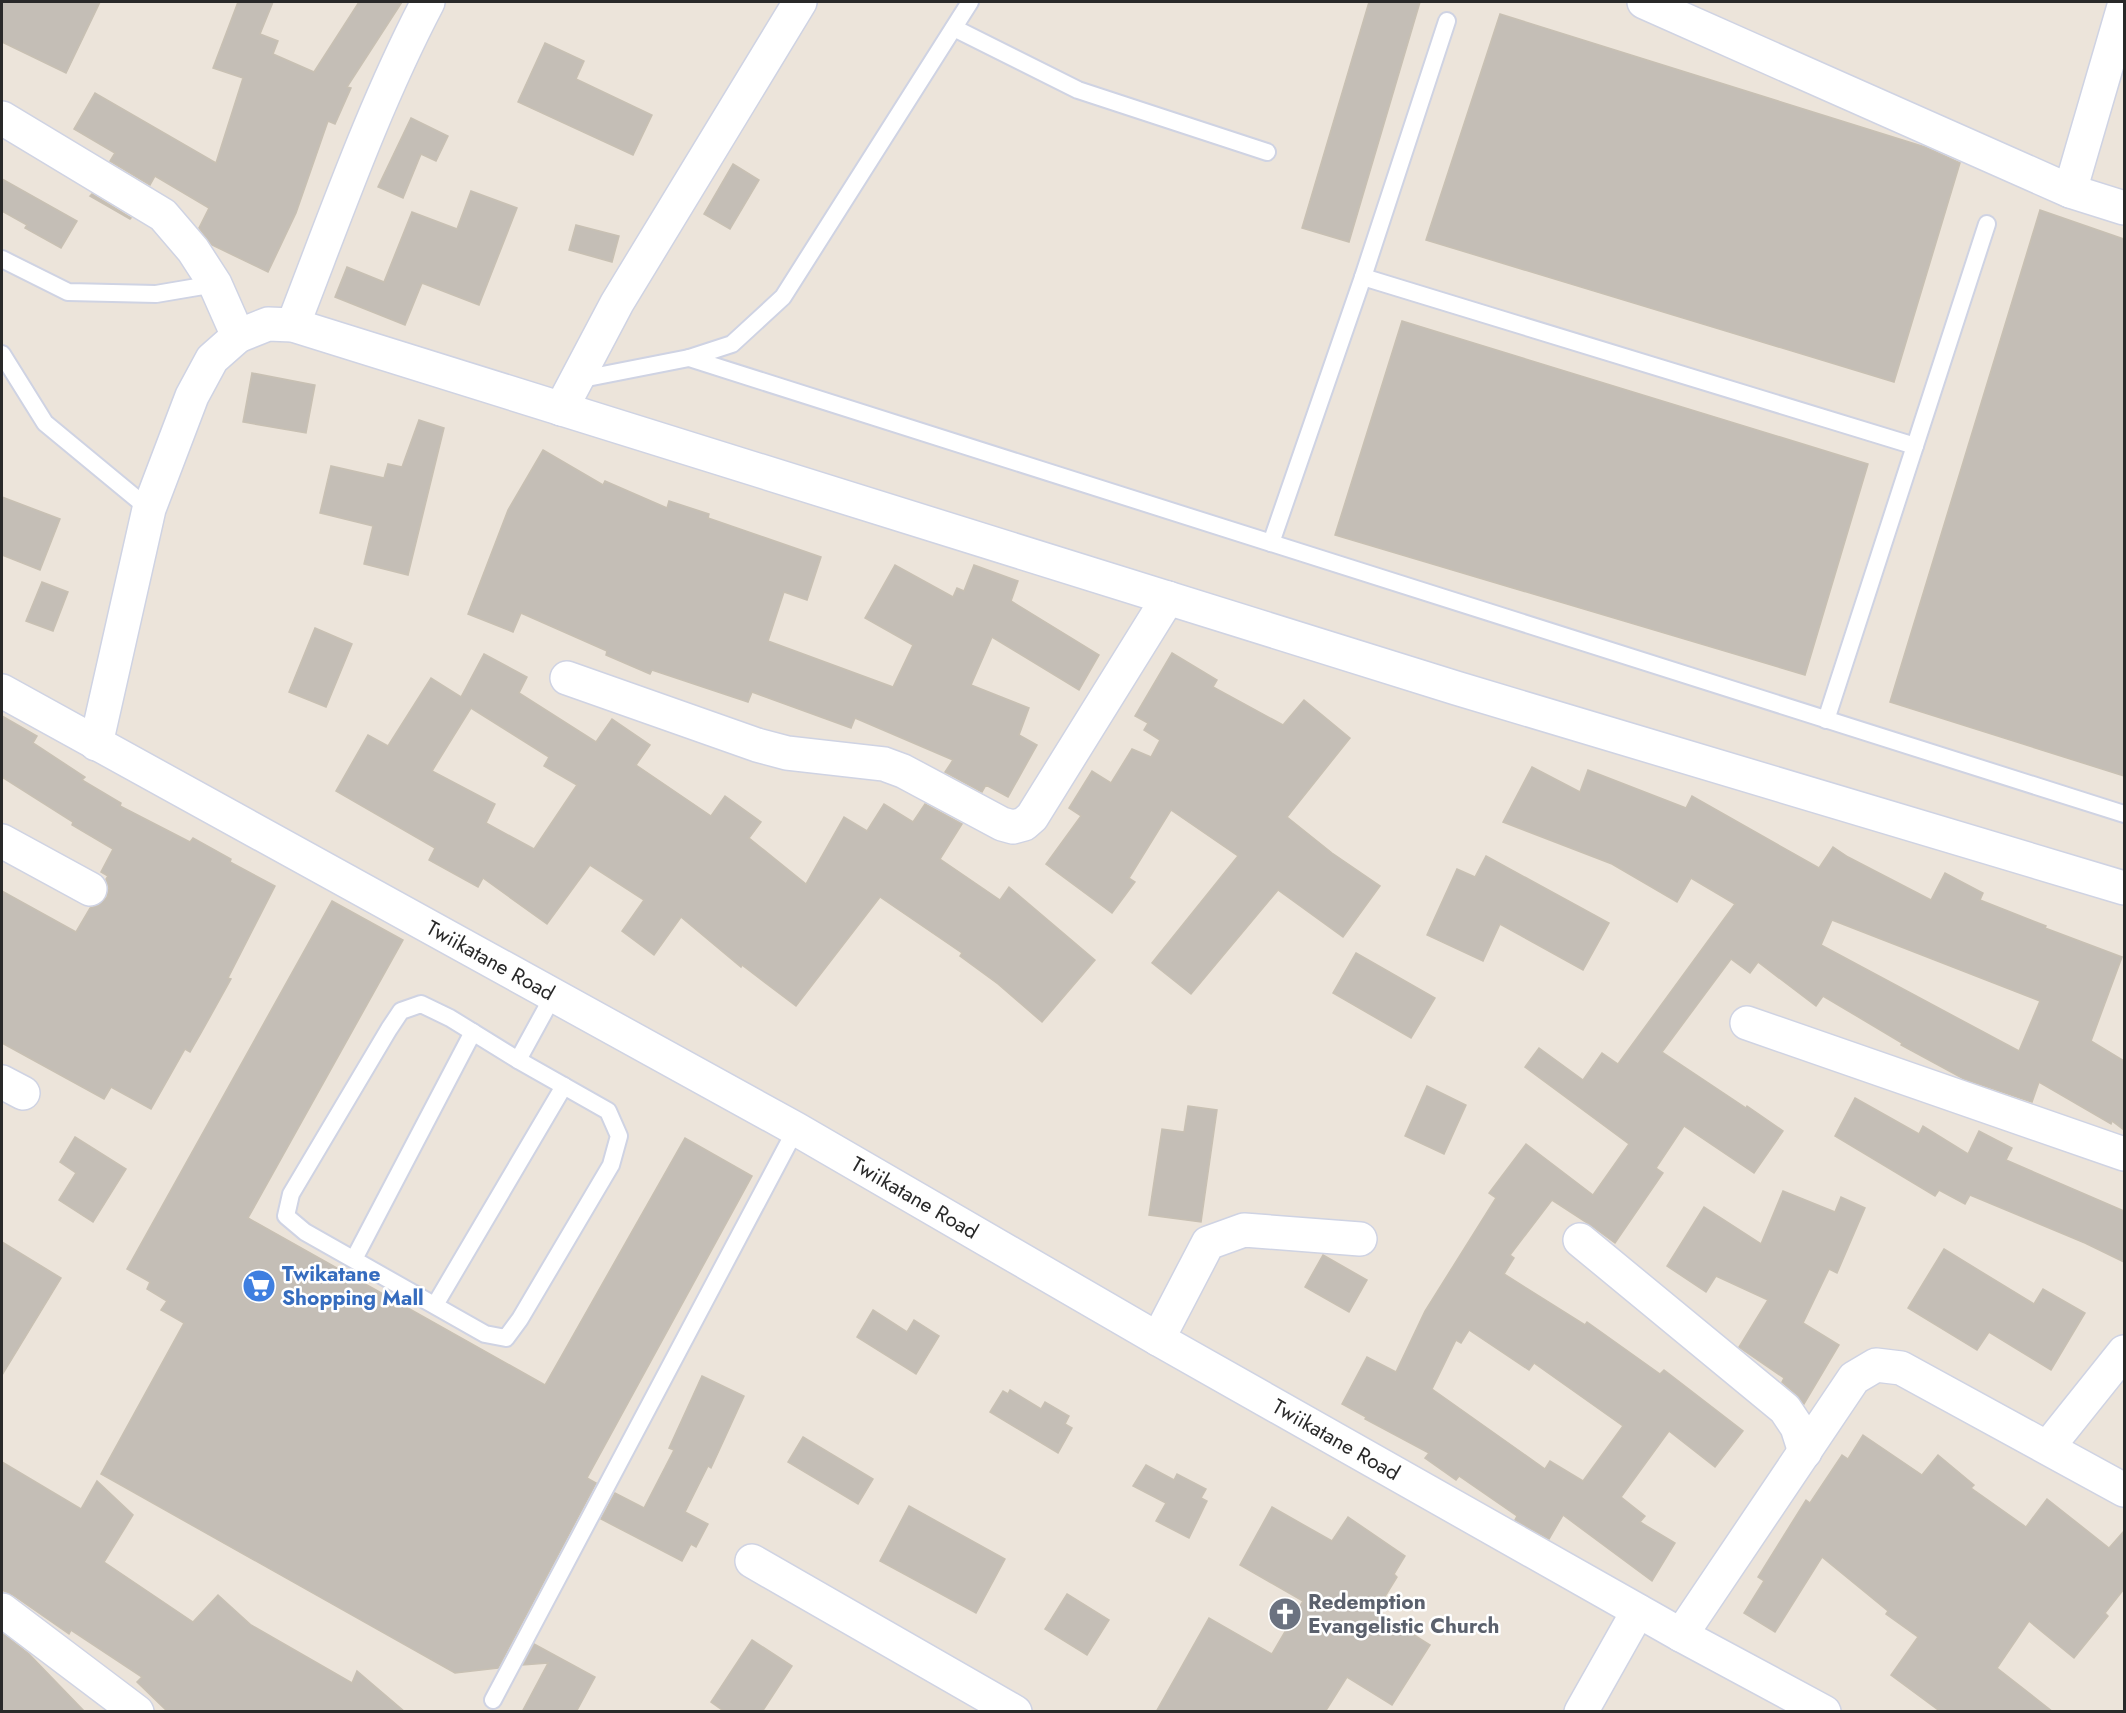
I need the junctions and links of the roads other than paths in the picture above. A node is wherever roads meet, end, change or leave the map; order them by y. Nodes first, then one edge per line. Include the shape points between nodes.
1 (428, 2) edge
2 (800, 2) edge
3 (970, 2) edge
4 (1644, 2) edge
5 (2124, 6) edge
6 (1447, 21) dead end
7 (954, 28) junction
8 (2, 118) edge
9 (1268, 152) dead end
10 (2070, 191) junction
11 (2124, 208) edge
12 (1988, 224) dead end
13 (2, 259) edge
14 (1363, 277) junction
15 (214, 285) junction
16 (293, 326) junction
17 (238, 336) junction
18 (2, 354) edge
19 (689, 358) junction
20 (576, 380) junction
21 (561, 409) junction
22 (1915, 446) junction
23 (149, 509) junction
24 (1271, 543) junction
25 (1168, 598) junction
26 (567, 678) dead end
27 (2, 691) edge
28 (1826, 720) junction
29 (96, 744) junction
30 (2124, 814) edge
31 (2, 841) edge
32 (2124, 888) edge
33 (90, 889) dead end
34 (553, 996) junction
35 (1747, 1023) dead end
36 (473, 1032) junction
37 (518, 1060) junction
38 (564, 1086) junction
39 (796, 1129) junction
40 (2124, 1154) edge
41 (1360, 1239) dead end
42 (1580, 1240) dead end
43 (354, 1259) junction
44 (435, 1305) junction
45 (1158, 1339) junction
46 (2124, 1352) edge
47 (2048, 1447) junction
48 (1805, 1452) junction
49 (2124, 1490) edge
50 (752, 1561) dead end
51 (2, 1610) edge
52 (1638, 1611) junction
53 (1681, 1635) junction
54 (493, 1700) dead end
55 (137, 1712) edge
56 (1015, 1712) edge
57 (1581, 1712) edge
58 (1824, 1712) edge

1 - 16 street via 370,128
2 - 20 street via 617,303
3 - 7 lane
4 - 10 street
5 - 10 street
6 - 14 lane
7 - 9 lane via 1078,90
7 - 19 lane via 783,297 732,344
8 - 15 street via 163,215 193,250
10 - 11 street
12 - 22 lane
13 - 15 lane via 68,292 156,294
14 - 22 lane
14 - 24 lane
15 - 17 street
16 - 17 street via 268,324
16 - 21 street
17 - 23 street via 212,359 192,396
18 - 23 lane via 45,423
19 - 20 lane
19 - 24 lane
20 - 21 street
21 - 25 street
22 - 28 lane
23 - 29 street
24 - 28 lane
25 - 26 street via 1032,817 1013,827 884,764 777,750
25 - 32 street
27 - 29 street, Twiikatane Road
28 - 30 lane
29 - 34 street, Twiikatane Road
31 - 33 street
34 - 37 lane
34 - 39 street, Twiikatane Road
35 - 40 street
36 - 37 lane
36 - 43 lane
36 - 43 lane via 421,1004 401,1011 291,1194 286,1216 305,1232
37 - 38 lane
38 - 44 lane
38 - 44 lane via 608,1111 619,1136 611,1165 506,1338 486,1334
39 - 45 street, Twiikatane Road
39 - 54 lane
41 - 45 street via 1244,1230 1208,1243
42 - 48 street via 1785,1409 1797,1427
43 - 44 lane
45 - 52 street, Twiikatane Road
46 - 47 street
47 - 48 street via 1901,1368 1876,1365 1854,1378
47 - 49 street
48 - 53 street
50 - 56 street
51 - 55 street
52 - 53 street, Twiikatane Road
52 - 57 street
53 - 58 street, Twiikatane Road

